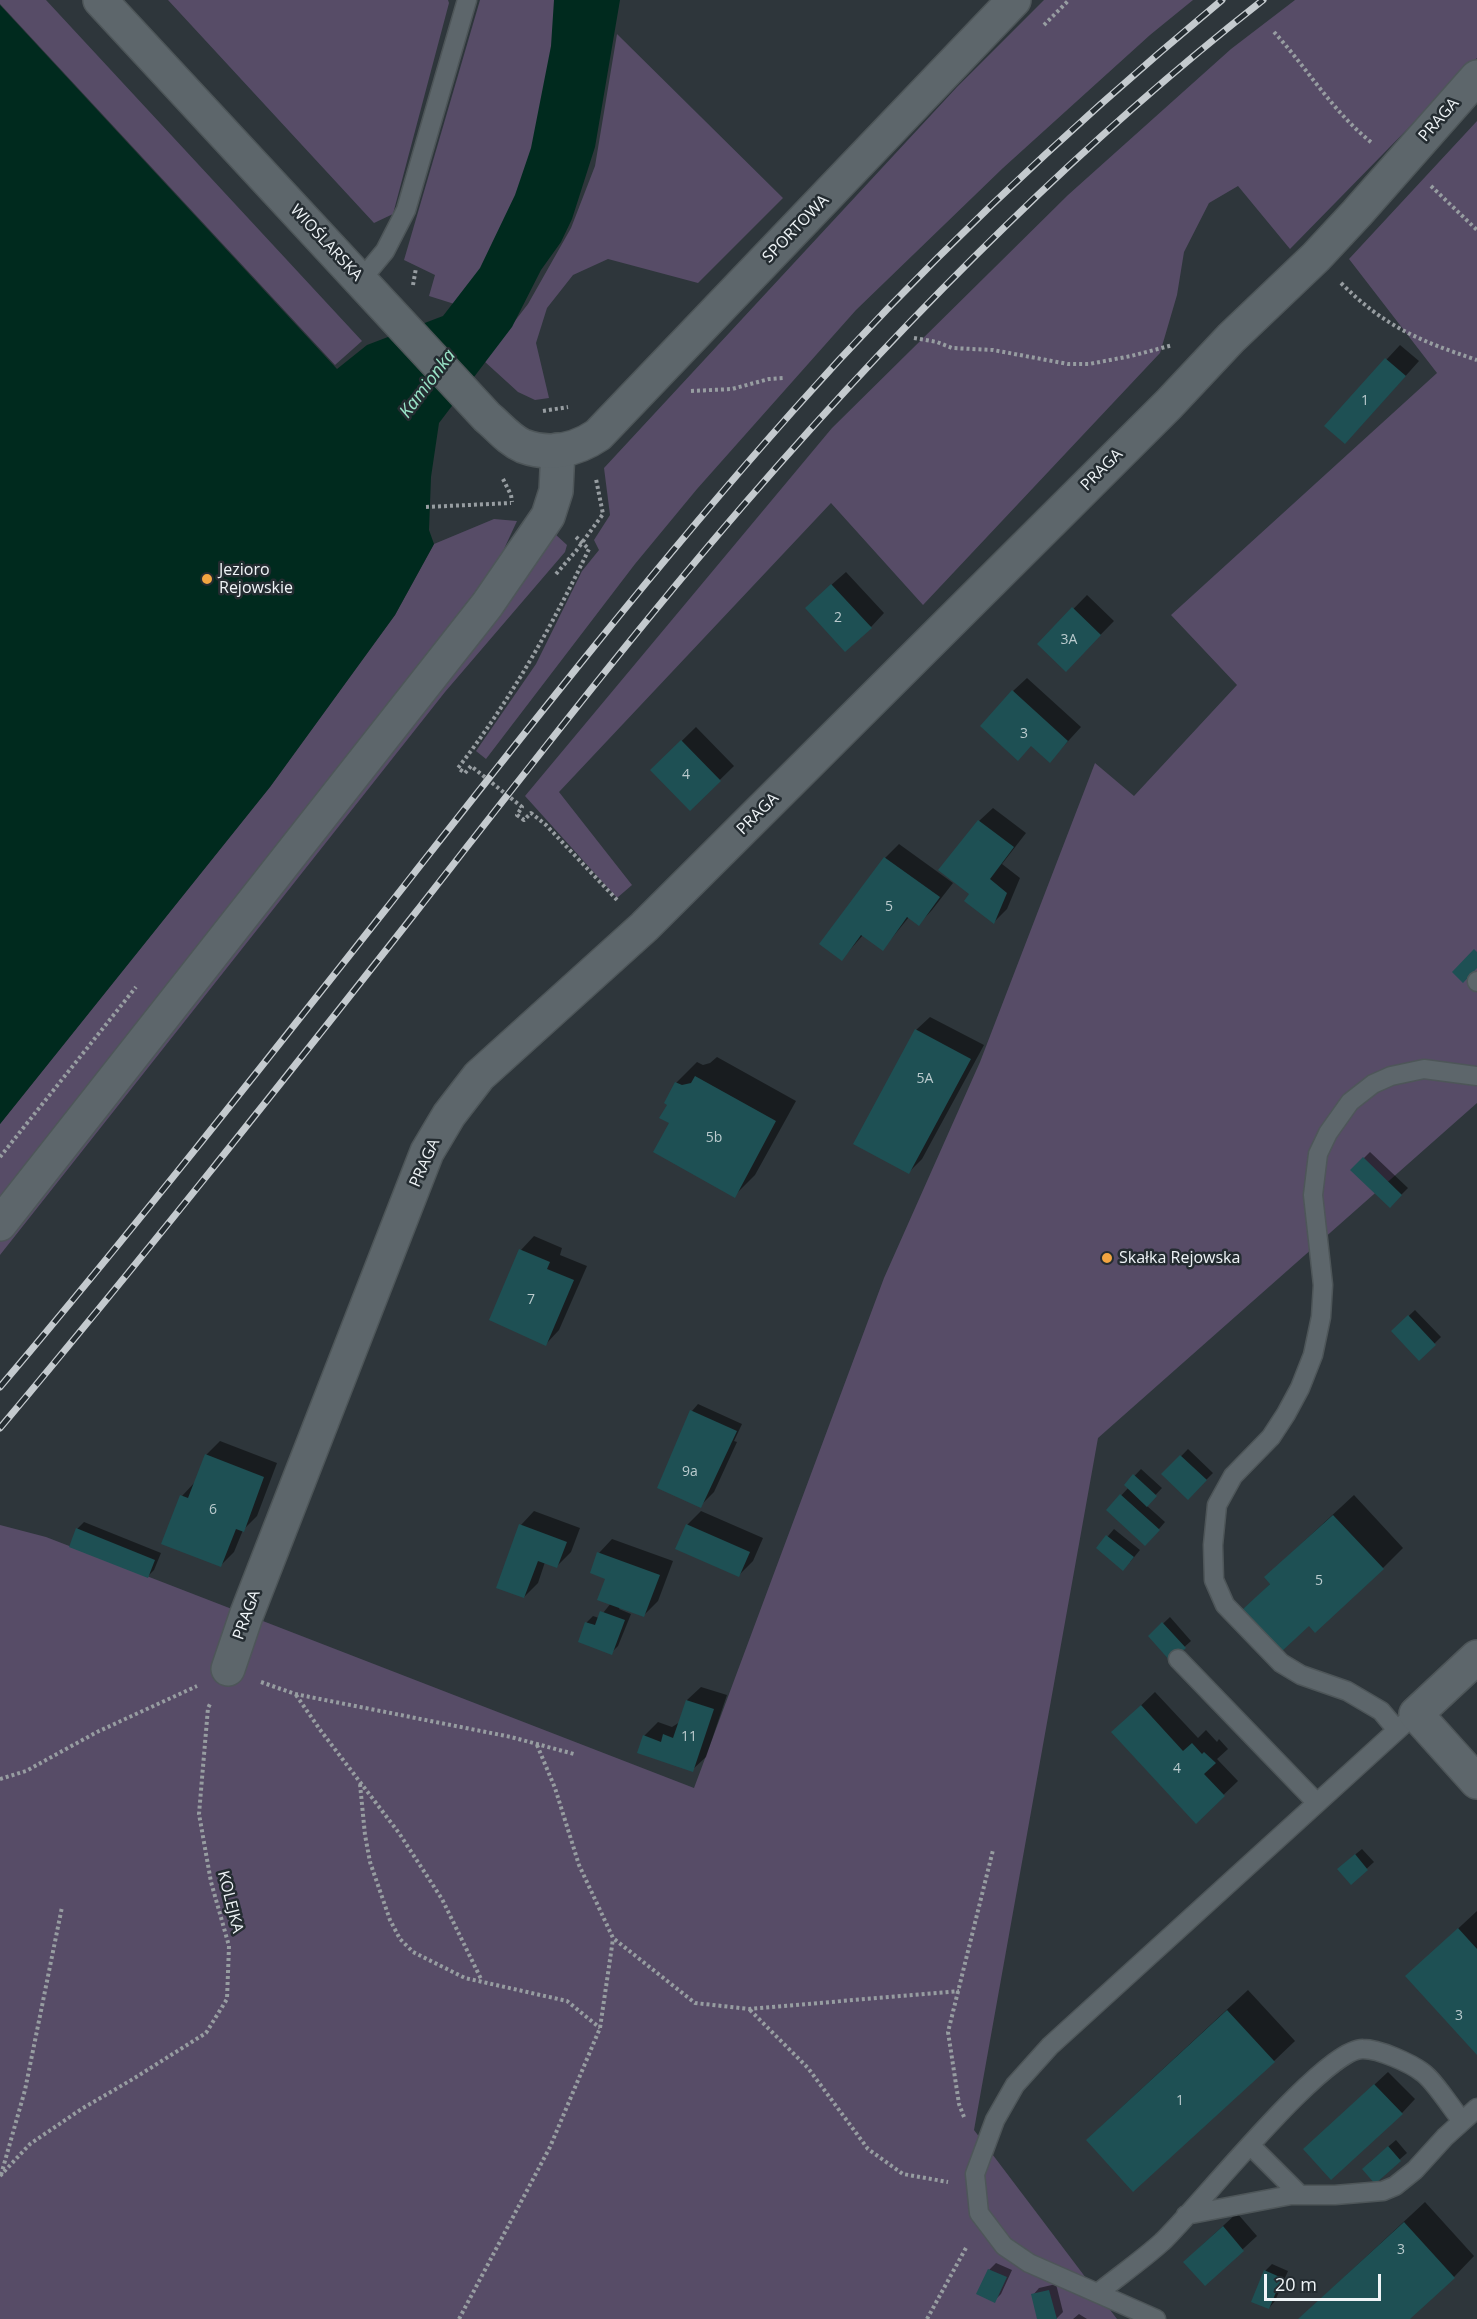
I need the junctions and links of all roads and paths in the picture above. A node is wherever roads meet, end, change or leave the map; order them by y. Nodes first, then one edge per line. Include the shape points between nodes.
1 (100, 0) edge
2 (467, 0) edge
3 (1014, 0) edge
4 (1274, 32) dead end
5 (1477, 76) edge
6 (1399, 166) junction
7 (1477, 230) edge
8 (1316, 257) junction
9 (361, 280) junction
10 (914, 338) dead end
11 (1231, 338) junction
12 (1477, 360) edge
13 (784, 378) dead end
14 (684, 392) dead end
15 (565, 450) junction
16 (499, 472) dead end
17 (512, 503) junction
18 (426, 507) dead end
19 (513, 513) dead end
20 (526, 668) dead end
21 (644, 927) junction
22 (141, 980) dead end
23 (1477, 1076) edge
24 (0, 1157) edge
25 (0, 1224) edge
26 (1477, 1657) edge
27 (1178, 1659) dead end
28 (228, 1669) junction
29 (295, 1695) junction
30 (1406, 1722) junction
31 (537, 1744) junction
32 (574, 1755) dead end
33 (0, 1779) edge
34 (1477, 1782) edge
35 (360, 1784) junction
36 (1317, 1803) junction
37 (993, 1850) dead end
38 (62, 1907) dead end
39 (613, 1938) junction
40 (482, 1981) junction
41 (959, 1990) junction
42 (749, 2009) junction
43 (600, 2028) junction
44 (1477, 2108) edge
45 (1462, 2121) junction
46 (1251, 2146) junction
47 (980, 2160) junction
48 (0, 2176) edge
49 (976, 2188) junction
50 (1300, 2195) junction
51 (1186, 2215) junction
52 (983, 2218) junction
53 (1098, 2293) junction
54 (459, 2319) edge
55 (927, 2319) edge
56 (1156, 2319) edge

1 - 9 street, WIOŚLARSKA
2 - 9 lane via 406,210 385,251
3 - 15 street, SPORTOWA via 658,375 598,435 582,446
4 - 6 path via 1342,116
5 - 6 street, PRAGA
6 - 7 path via 1422,176
6 - 8 street, PRAGA
8 - 11 street, PRAGA
8 - 12 path via 1363,306 1397,329
9 - 15 street, WIOŚLARSKA via 505,433 524,446
10 - 11 path via 951,348 1089,364 1166,346
11 - 21 street, PRAGA
13 - 14 path via 732,389
15 - 25 street via 548,516 487,605
16 - 17 path
17 - 18 path
17 - 19 path
20 - 21 path via 458,768 465,773 471,766 522,807 517,815 520,818 524,820 531,813 546,825
21 - 28 street, PRAGA via 479,1076 430,1146
22 - 24 path
23 - 30 lane via 1424,1069 1391,1076 1350,1102 1328,1133 1318,1154 1313,1195 1323,1284 1314,1355 1286,1414 1271,1437 1233,1476 1217,1505 1214,1580 1225,1605 1281,1663
26 - 30 street
27 - 36 lane
28 - 29 path
28 - 33 path via 26,1771
28 - 48 path, KOLEJKA via 208,1708 200,1814 211,1882 229,1946 227,1999 206,2033 30,2144
29 - 31 path
29 - 35 path
30 - 34 street
30 - 36 lane
31 - 32 path
31 - 39 path via 579,1865
35 - 40 path via 399,1833 442,1899
35 - 40 path via 370,1862 400,1939 413,1952 465,1978
36 - 47 lane via 1050,2046 1015,2085 995,2120
37 - 41 path
38 - 48 path via 26,2090
39 - 42 path via 695,2003
39 - 43 path
40 - 43 path via 567,2001
41 - 42 path
41 - 47 path via 948,2032 959,2104
42 - 49 path via 808,2068 868,2148 903,2174
43 - 54 path via 549,2146
44 - 45 lane
45 - 46 lane via 1423,2073 1381,2052 1362,2049 1346,2054 1313,2079
45 - 50 lane via 1395,2186 1383,2191
46 - 50 lane
46 - 51 lane
47 - 49 lane
49 - 52 lane
50 - 51 lane
51 - 53 lane via 1162,2242
52 - 53 lane via 1004,2246 1029,2263
52 - 55 path
53 - 56 lane

